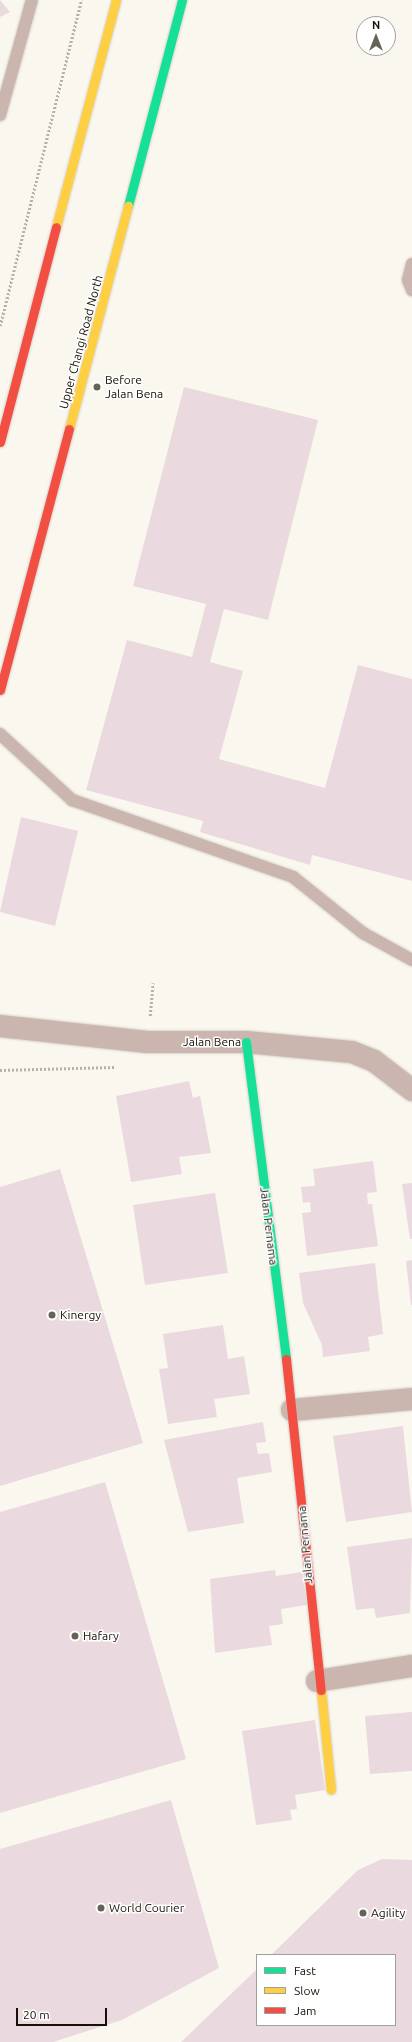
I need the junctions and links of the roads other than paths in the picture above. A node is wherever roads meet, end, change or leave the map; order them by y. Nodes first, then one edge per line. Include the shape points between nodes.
1 (32, 0) edge
2 (116, 0) edge
3 (182, 0) edge
4 (0, 115) edge
5 (412, 264) edge
6 (412, 290) edge
7 (0, 442) edge
8 (0, 690) edge
9 (0, 734) edge
10 (412, 960) edge
11 (0, 1026) edge
12 (246, 1042) junction
13 (412, 1090) edge
14 (412, 1399) edge
15 (292, 1410) junction
16 (412, 1666) edge
17 (317, 1681) junction
18 (331, 1790) dead end

1 - 4 lane
2 - 7 street
3 - 8 street, Upper Changi Road North
5 - 6 lane via 408,280
9 - 10 lane via 72,800 293,877 363,933
11 - 12 street, Jalan Bena via 147,1042
12 - 13 street, Jalan Bena via 352,1052 374,1061
12 - 15 street, Jalan Pernama
14 - 15 street
15 - 17 street, Jalan Pernama
16 - 17 street
17 - 18 street, Jalan Pernama

